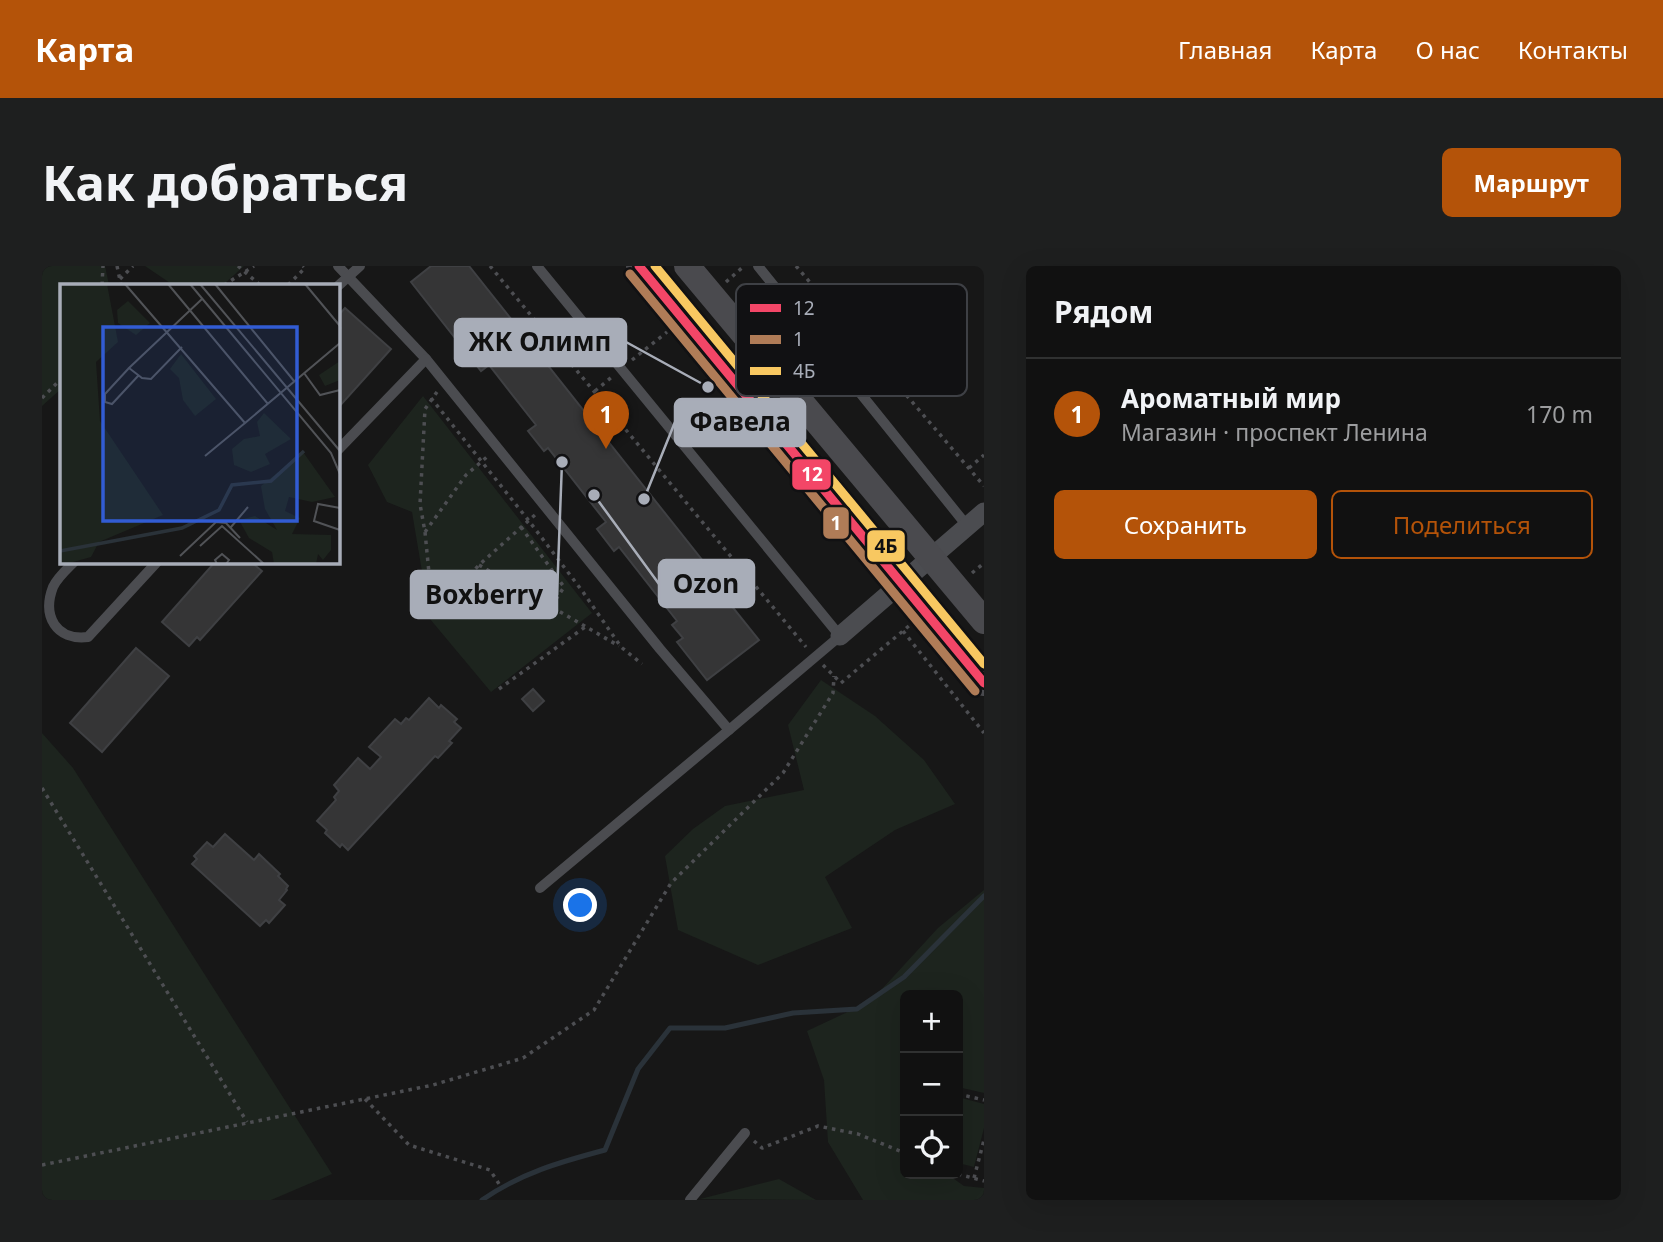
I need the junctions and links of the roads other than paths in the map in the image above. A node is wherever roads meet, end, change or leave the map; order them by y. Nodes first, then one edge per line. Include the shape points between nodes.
1 (338, 266) edge
2 (360, 266) edge
3 (537, 266) edge
4 (639, 266) edge
5 (687, 266) edge
6 (758, 266) edge
7 (348, 276) junction
8 (340, 284) edge
9 (772, 284) edge
10 (736, 325) edge
11 (426, 359) junction
12 (736, 381) edge
13 (748, 396) edge
14 (796, 396) edge
15 (863, 396) edge
16 (340, 448) edge
17 (984, 512) edge
18 (968, 527) junction
19 (930, 557) junction
20 (72, 564) edge
21 (155, 564) edge
22 (900, 584) junction
23 (984, 621) edge
24 (840, 636) junction
25 (984, 683) edge
26 (729, 730) junction
27 (540, 888) dead end
28 (745, 1133) road end
29 (690, 1200) edge

1 - 7 lane
2 - 7 lane
3 - 24 lane
4 - 12 street
5 - 10 street
6 - 9 lane
7 - 8 lane
7 - 11 lane
11 - 16 lane
11 - 26 lane
13 - 22 street
14 - 19 street
15 - 18 lane
17 - 18 street
18 - 19 street
19 - 22 street
19 - 23 street
20 - 21 lane via 53,587 50,617 55,628 75,639 88,637
22 - 24 street
22 - 25 street
24 - 26 lane
26 - 27 lane
28 - 29 lane

